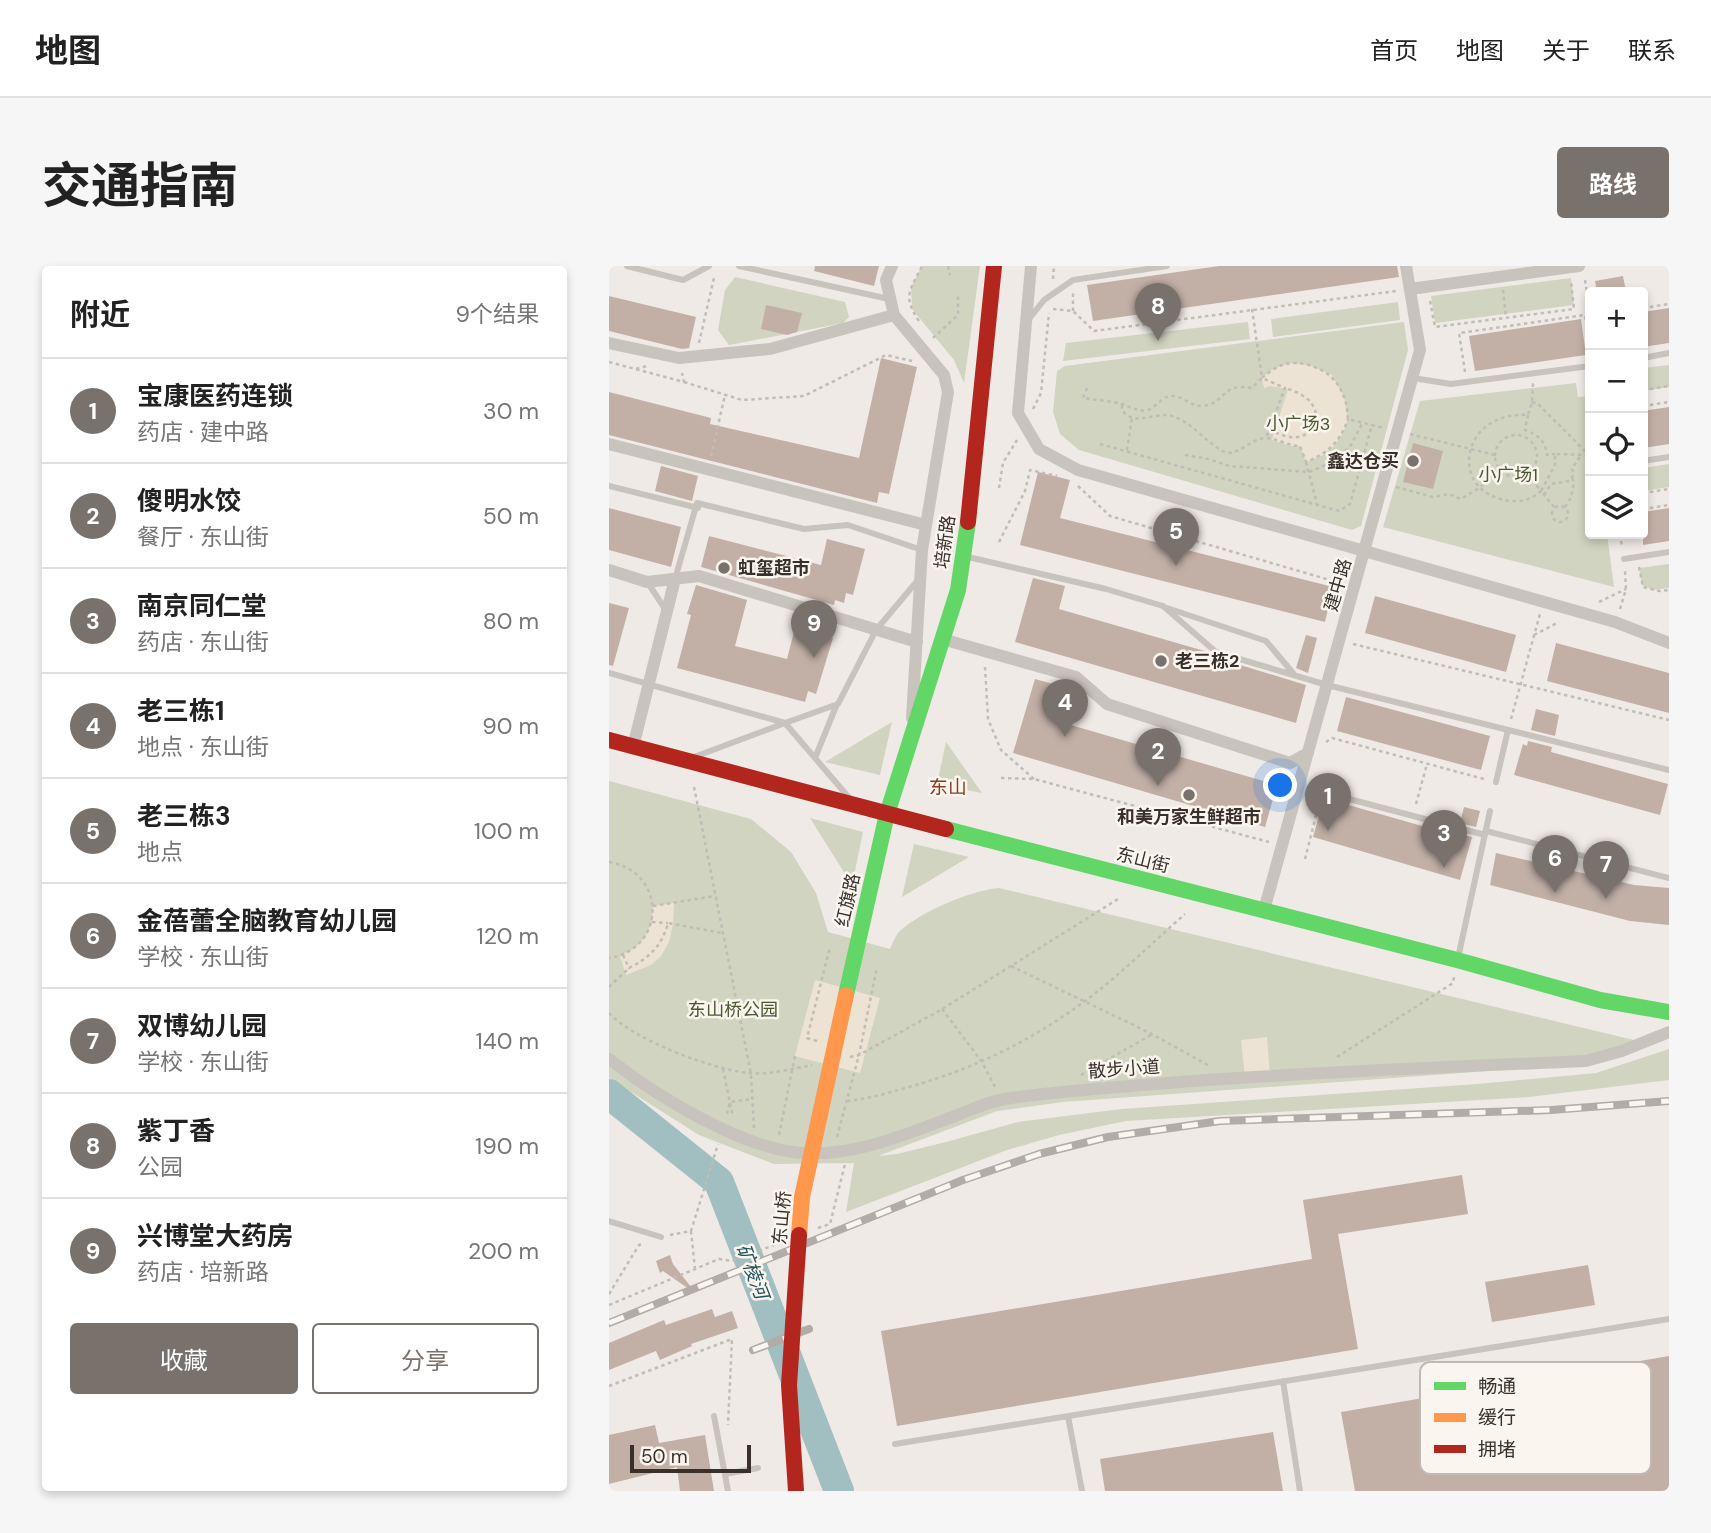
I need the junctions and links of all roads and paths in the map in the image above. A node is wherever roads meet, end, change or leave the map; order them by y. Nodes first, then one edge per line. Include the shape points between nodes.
1 (627, 266) edge
2 (709, 266) edge
3 (739, 266) edge
4 (890, 266) edge
5 (922, 266) edge
6 (948, 266) edge
7 (994, 266) edge
8 (1031, 266) edge
9 (1054, 266) edge
10 (1167, 266) edge
11 (1406, 266) edge
12 (1578, 270) edge
13 (950, 275) dead end
14 (1502, 276) junction
15 (1073, 281) junction
16 (712, 285) dead end
17 (1428, 287) junction
18 (1410, 289) junction
19 (958, 293) dead end
20 (1585, 294) edge
21 (1052, 295) junction
22 (889, 299) junction
23 (1669, 304) edge
24 (1648, 307) edge
25 (1049, 309) junction
26 (1252, 309) junction
27 (1073, 311) junction
28 (894, 315) junction
29 (1506, 318) junction
30 (1025, 323) junction
31 (924, 328) dead end
32 (701, 334) dead end
33 (932, 339) dead end
34 (609, 343) edge
35 (1590, 350) edge
36 (1669, 354) edge
37 (1648, 357) edge
38 (679, 358) junction
39 (609, 362) edge
40 (924, 363) dead end
41 (1585, 367) edge
42 (1262, 378) junction
43 (1413, 378) junction
44 (684, 382) junction
45 (1467, 383) junction
46 (1533, 385) dead end
47 (1669, 386) edge
48 (1087, 388) dead end
49 (1285, 388) junction
50 (1648, 389) edge
51 (1041, 393) dead end
52 (725, 394) junction
53 (1532, 402) junction
54 (1669, 402) edge
55 (1123, 404) junction
56 (1648, 405) edge
57 (1528, 415) junction
58 (1132, 418) junction
59 (1348, 419) junction
60 (1363, 422) junction
61 (1372, 425) junction
62 (1269, 430) junction
63 (1525, 430) junction
64 (1399, 432) junction
65 (1523, 436) junction
66 (1266, 438) junction
67 (609, 444) edge
68 (1100, 444) dead end
69 (1469, 449) junction
70 (1585, 450) edge
71 (1127, 451) junction
72 (1495, 454) junction
73 (1556, 454) junction
74 (1185, 455) dead end
75 (1581, 455) junction
76 (1585, 455) edge
77 (1537, 457) junction
78 (1669, 457) edge
79 (1648, 460) edge
80 (1305, 461) junction
81 (1003, 463) dead end
82 (708, 469) junction
83 (1500, 470) junction
84 (1309, 472) junction
85 (1528, 474) junction
86 (1061, 477) dead end
87 (1572, 477) junction
88 (1071, 479) dead end
89 (1384, 484) junction
90 (609, 485) edge
91 (999, 488) dead end
92 (1479, 488) junction
93 (1669, 489) edge
94 (1541, 491) junction
95 (1648, 492) edge
96 (1544, 495) junction
97 (1317, 504) junction
98 (1669, 505) edge
99 (1554, 507) junction
100 (1565, 507) junction
101 (695, 508) junction
102 (1648, 508) edge
103 (926, 525) junction
104 (999, 542) dead end
105 (922, 550) junction
106 (1365, 551) junction
107 (1669, 552) edge
108 (963, 555) junction
109 (1638, 557) junction
110 (1624, 559) dead end
111 (609, 570) edge
112 (1625, 572) dead end
113 (920, 578) junction
114 (675, 579) junction
115 (647, 582) junction
116 (1341, 583) dead end
117 (1669, 590) edge
118 (1544, 601) junction
119 (1163, 606) junction
120 (667, 612) junction
121 (1615, 622) junction
122 (876, 630) junction
123 (1340, 640) junction
124 (916, 642) junction
125 (1669, 643) edge
126 (941, 644) junction
127 (984, 651) junction
128 (609, 673) edge
129 (1294, 675) junction
130 (648, 684) junction
131 (1327, 685) junction
132 (1519, 685) junction
133 (837, 704) junction
134 (1669, 720) edge
135 (785, 723) junction
136 (1509, 727) junction
137 (911, 736) junction
138 (609, 740) edge
139 (632, 747) junction
140 (1308, 753) junction
141 (815, 758) junction
142 (684, 760) junction
143 (1427, 764) junction
144 (1669, 770) edge
145 (1001, 778) dead end
146 (1034, 779) junction
147 (1487, 779) dead end
148 (1496, 782) dead end
149 (694, 788) dead end
150 (1322, 792) dead end
151 (1338, 796) dead end
152 (1418, 798) dead end
153 (857, 806) junction
154 (1490, 811) dead end
155 (887, 814) junction
156 (1486, 833) junction
157 (1282, 846) junction
158 (1305, 859) dead end
159 (609, 862) edge
160 (1669, 878) edge
161 (715, 897) junction
162 (1118, 899) dead end
163 (653, 906) junction
164 (1263, 910) junction
165 (1185, 914) dead end
166 (652, 922) junction
167 (668, 923) junction
168 (722, 933) junction
169 (830, 947) dead end
170 (623, 955) junction
171 (609, 958) edge
172 (1457, 960) junction
173 (1011, 966) junction
174 (877, 967) dead end
175 (629, 968) junction
176 (1453, 983) dead end
177 (609, 987) edge
178 (846, 995) joint
179 (1086, 1000) junction
180 (942, 1009) junction
181 (1669, 1012) edge
182 (609, 1013) edge
183 (1669, 1032) edge
184 (1153, 1034) junction
185 (807, 1038) dead end
186 (859, 1055) junction
187 (795, 1056) dead end
188 (846, 1058) dead end
189 (609, 1059) edge
190 (1335, 1059) dead end
191 (982, 1062) junction
192 (819, 1063) dead end
193 (723, 1069) junction
194 (792, 1069) junction
195 (751, 1074) junction
196 (1073, 1079) dead end
197 (1231, 1079) junction
198 (1002, 1099) junction
199 (847, 1101) junction
200 (736, 1134) junction
201 (755, 1142) junction
202 (776, 1149) junction
203 (848, 1149) junction
204 (834, 1151) junction
205 (715, 1155) dead end
206 (609, 1222) edge
207 (813, 1230) dead end
208 (691, 1231) junction
209 (661, 1237) junction
210 (792, 1238) dead end
211 (695, 1270) junction
212 (609, 1294) edge
213 (609, 1305) edge
214 (1669, 1319) edge
215 (1283, 1381) junction
216 (609, 1387) edge
217 (714, 1416) dead end
218 (1068, 1416) junction
219 (727, 1436) dead end
220 (895, 1444) dead end
221 (758, 1468) dead end
222 (725, 1474) junction
223 (728, 1491) edge
224 (796, 1491) edge
225 (1082, 1491) edge
226 (1300, 1491) edge

1 - 2 lane via 683,280
3 - 22 lane
4 - 22 street via 885,280
5 - 31 path via 909,293 909,306
6 - 13 path
7 - 108 main road, 培新路
8 - 30 street
9 - 21 path
10 - 15 lane
11 - 18 street, 建中路
12 - 14 street
12 - 20 path
12 - 29 path via 1574,309
14 - 17 street
14 - 29 path
15 - 21 lane
15 - 27 path
16 - 32 path
17 - 18 street
17 - 29 path via 1435,327
18 - 26 path
18 - 43 street, 建中路 via 1420,350
19 - 33 path via 958,315
21 - 25 path
21 - 30 lane
22 - 28 street
23 - 24 path
25 - 27 path
25 - 51 path
26 - 27 path via 1094,331
26 - 42 path
28 - 38 street via 770,349
28 - 103 street via 944,375 948,392
30 - 106 street via 1017,413 1039,449 1078,470
34 - 38 street
35 - 45 path via 1585,315 1459,333
36 - 37 lane
38 - 44 path
39 - 44 path
40 - 52 path via 886,355 804,396 742,400
41 - 45 lane
42 - 49 path
42 - 55 path via 1252,388 1230,388 1203,406 1172,396 1147,410
42 - 59 path via 1290,363 1332,375 1345,397
43 - 45 lane
43 - 64 street, 建中路
44 - 52 path
46 - 53 path
47 - 50 path
48 - 55 path via 1083,398
49 - 62 path
49 - 62 path via 1298,392 1314,407 1315,425 1307,435 1291,438
52 - 82 path
53 - 57 path
53 - 70 path
54 - 56 path
55 - 58 path via 1124,414
57 - 63 path
57 - 69 path via 1497,418 1479,431
58 - 66 path via 1171,415 1227,453
58 - 71 path
59 - 60 path
59 - 80 path via 1334,446
60 - 61 path
60 - 84 path via 1351,445 1335,461
61 - 64 path
61 - 97 path via 1350,504 1339,511
62 - 66 path
63 - 65 path
63 - 73 path via 1539,436 1547,455
64 - 69 path
64 - 89 street, 建中路
65 - 72 path via 1504,439
65 - 77 path via 1533,444
66 - 80 path via 1300,446
67 - 82 street
68 - 71 path
69 - 72 path
69 - 92 path via 1469,470
71 - 97 path
72 - 83 path
73 - 75 path
73 - 77 path
73 - 94 path via 1555,466
74 - 84 path via 1229,466
75 - 76 path
75 - 87 path
77 - 85 path
78 - 79 lane
80 - 84 path
81 - 91 path
82 - 103 street
83 - 85 path via 1510,477
83 - 92 path
84 - 97 path
85 - 94 path
86 - 104 path via 1030,470 1025,491
87 - 96 path via 1551,484
87 - 100 path
88 - 116 path via 1110,516
89 - 92 path via 1461,499
89 - 106 street, 建中路
90 - 101 lane
92 - 94 path via 1495,499 1520,502
93 - 95 path
94 - 96 path
96 - 99 path
98 - 102 path
99 - 100 path
99 - 100 path via 1552,517 1561,522 1568,514
101 - 105 lane via 714,507 804,529 849,525
101 - 114 lane
103 - 105 street
105 - 113 street
106 - 118 street
106 - 123 street, 建中路
107 - 109 lane
108 - 119 lane
108 - 126 main road, 培新路 via 958,590
109 - 110 lane
109 - 117 path via 1643,587
111 - 115 street
112 - 121 path via 1626,589
113 - 122 lane
113 - 124 street
114 - 115 street
114 - 120 street
114 - 122 street via 699,576
115 - 120 lane
118 - 121 street
118 - 132 path
119 - 129 lane via 1216,652
119 - 129 lane via 1266,640
120 - 130 street
121 - 125 street
122 - 124 street
122 - 133 lane
123 - 131 street, 建中路
123 - 132 path
124 - 126 lane
124 - 137 street
126 - 127 street
126 - 137 main road, 培新路
127 - 140 street via 1076,677 1107,704 1290,763
127 - 146 path via 988,719 1001,750
128 - 130 lane
129 - 131 lane
130 - 135 lane
130 - 139 street
131 - 136 lane
131 - 140 street, 建中路
132 - 134 path
132 - 136 path
133 - 135 lane
133 - 141 lane
135 - 141 lane
135 - 142 lane
136 - 144 lane
136 - 148 lane
137 - 155 main road, 培新路
138 - 139 main road, 东山街
139 - 142 main road, 东山街
140 - 143 path via 1332,738
140 - 157 street, 建中路
141 - 153 lane
142 - 153 main road, 东山街
143 - 147 path
143 - 152 path
145 - 146 path
146 - 157 path
149 - 161 path
150 - 158 path
151 - 156 lane
153 - 155 main road, 东山街
154 - 156 lane
155 - 164 main road, 东山街
155 - 178 main road, 红旗路
156 - 160 lane
156 - 172 lane
157 - 164 street, 建中路
159 - 163 path via 640,877
161 - 163 path
161 - 168 path
162 - 173 path
163 - 166 path
164 - 172 main road, 东山街
165 - 179 path
166 - 167 path
166 - 170 path via 645,937
167 - 168 path
167 - 175 path via 647,960
168 - 195 path
169 - 185 path
170 - 171 path
170 - 175 path
172 - 181 main road, 东山街 via 1600,1000
173 - 179 path
173 - 180 path
174 - 186 path
175 - 177 path
176 - 190 path
178 - 224 main road, 东山桥, bridge via 801,1197 789,1385
179 - 184 path
179 - 191 path via 1036,1034
180 - 186 path
180 - 191 path
182 - 193 path via 650,1040
183 - 197 street, 散步小道 via 1586,1061
184 - 196 path
184 - 197 path
186 - 188 path
186 - 199 path
187 - 194 path
189 - 200 street, 散步小道 via 687,1110
191 - 198 path
191 - 199 path via 928,1082
192 - 194 path
193 - 195 path
193 - 200 path
194 - 195 path
194 - 202 path
195 - 201 path
197 - 198 street, 散步小道
198 - 203 street, 散步小道 via 918,1130
199 - 204 path
200 - 201 street, 散步小道
201 - 202 street, 散步小道
202 - 204 street, 散步小道 via 804,1154
203 - 204 street, 散步小道
203 - 207 path via 830,1224
205 - 208 path
206 - 209 lane
208 - 209 path
208 - 211 path
209 - 212 path via 639,1245
210 - 211 path
211 - 213 path
214 - 215 lane
215 - 218 lane
215 - 226 lane
216 - 219 path via 732,1339
217 - 222 lane
218 - 220 lane
218 - 225 lane
221 - 222 lane
222 - 223 lane

